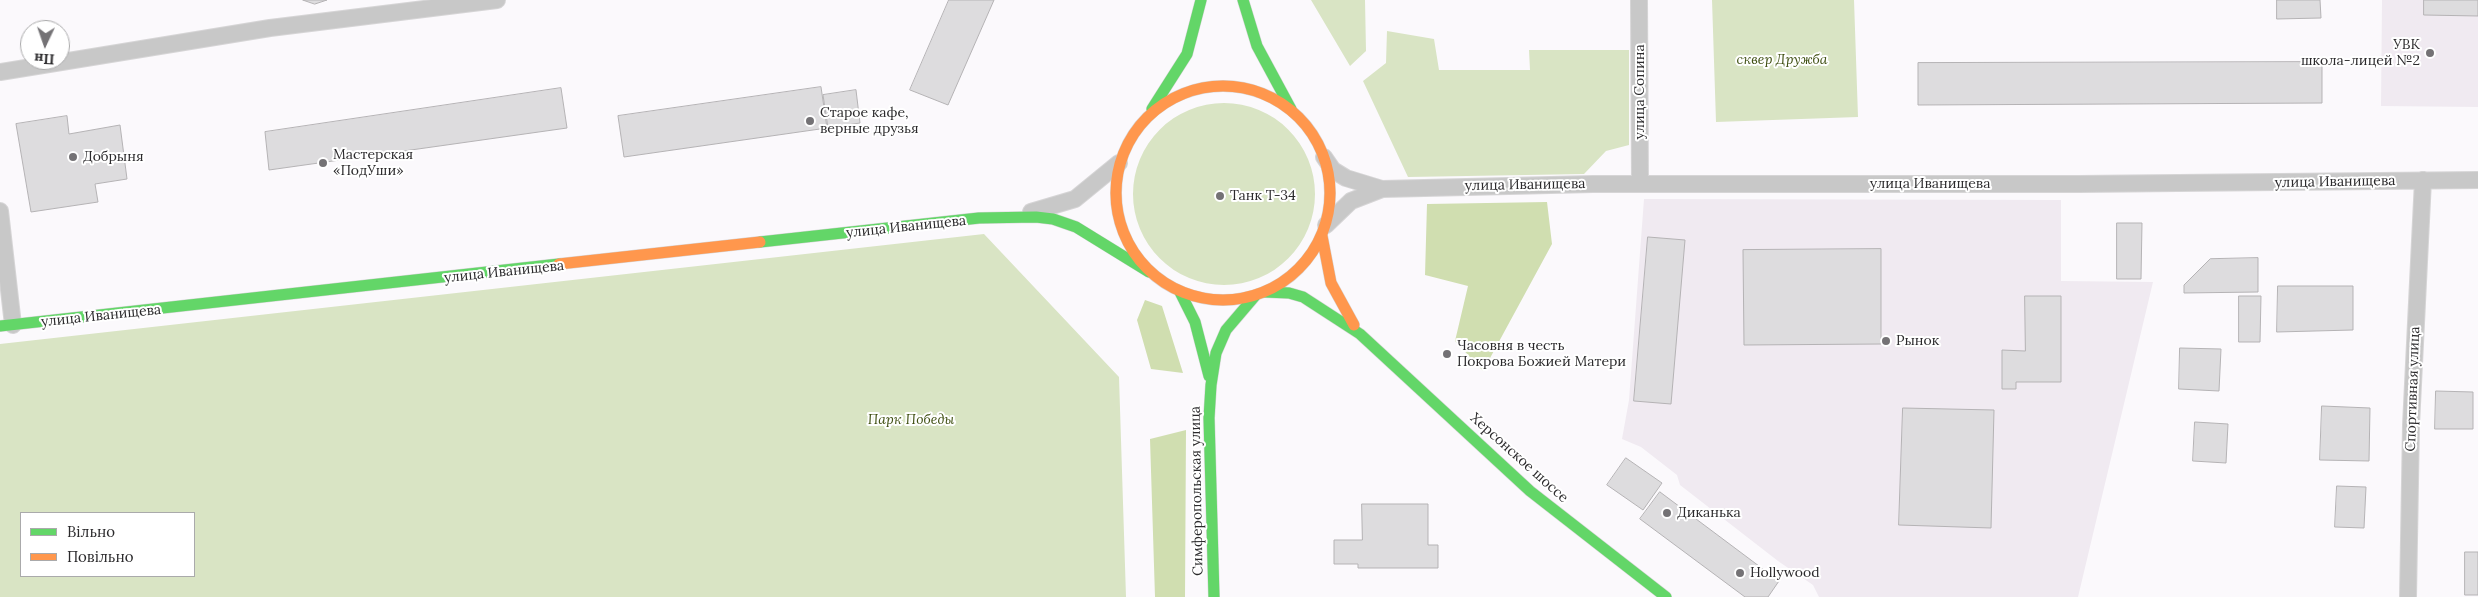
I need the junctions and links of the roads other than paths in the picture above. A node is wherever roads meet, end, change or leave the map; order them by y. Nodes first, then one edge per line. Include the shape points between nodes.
1 (497, 0) edge
2 (1201, 0) edge
3 (1243, 0) edge
4 (1639, 0) edge
5 (0, 72) edge
6 (1292, 110) junction
7 (1150, 113) junction
8 (1324, 157) junction
9 (1119, 163) junction
10 (2422, 180) junction
11 (2478, 180) edge
12 (1640, 184) junction
13 (1382, 189) junction
14 (0, 211) edge
15 (1007, 218) junction
16 (1324, 230) junction
17 (1149, 272) junction
18 (1180, 292) junction
19 (1260, 294) junction
20 (7, 326) edge
21 (1360, 334) junction
22 (1211, 385) junction
23 (1214, 597) edge
24 (1666, 597) edge
25 (2408, 597) edge

1 - 5 street via 270,28
2 - 7 main road via 1186,54
3 - 6 main road via 1257,46
4 - 12 street, улица Сопина
6 - 7 main road via 1249,88 1224,85 1181,94
6 - 8 main road via 1311,132
7 - 9 main road via 1126,144
8 - 13 street, улица Иванищева via 1346,178
8 - 16 main road via 1330,179 1330,202
9 - 15 street, улица Иванищева via 1075,199
9 - 17 main road via 1114,192 1118,222 1130,249
10 - 11 street, улица Иванищева
10 - 12 street, улица Иванищева
10 - 25 street, Спортивная улица via 2411,425
12 - 13 street, улица Иванищева
13 - 16 street, улица Иванищева via 1351,201
14 - 20 street
15 - 17 main road, улица Иванищева via 1054,218 1082,230
15 - 20 main road, улица Иванищева via 904,226
16 - 19 main road via 1312,254 1299,269
16 - 21 main road, Херсонское шоссе via 1328,279 1339,303
17 - 18 main road, улица Иванищева
18 - 19 main road via 1204,299 1230,300
18 - 22 main road, Симферопольская улица via 1195,322
19 - 21 main road, Херсонское шоссе via 1289,293 1303,297
19 - 22 main road, Симферопольская улица via 1226,330 1216,353
21 - 24 main road, Херсонское шоссе via 1530,491
22 - 23 main road, Симферопольская улица

